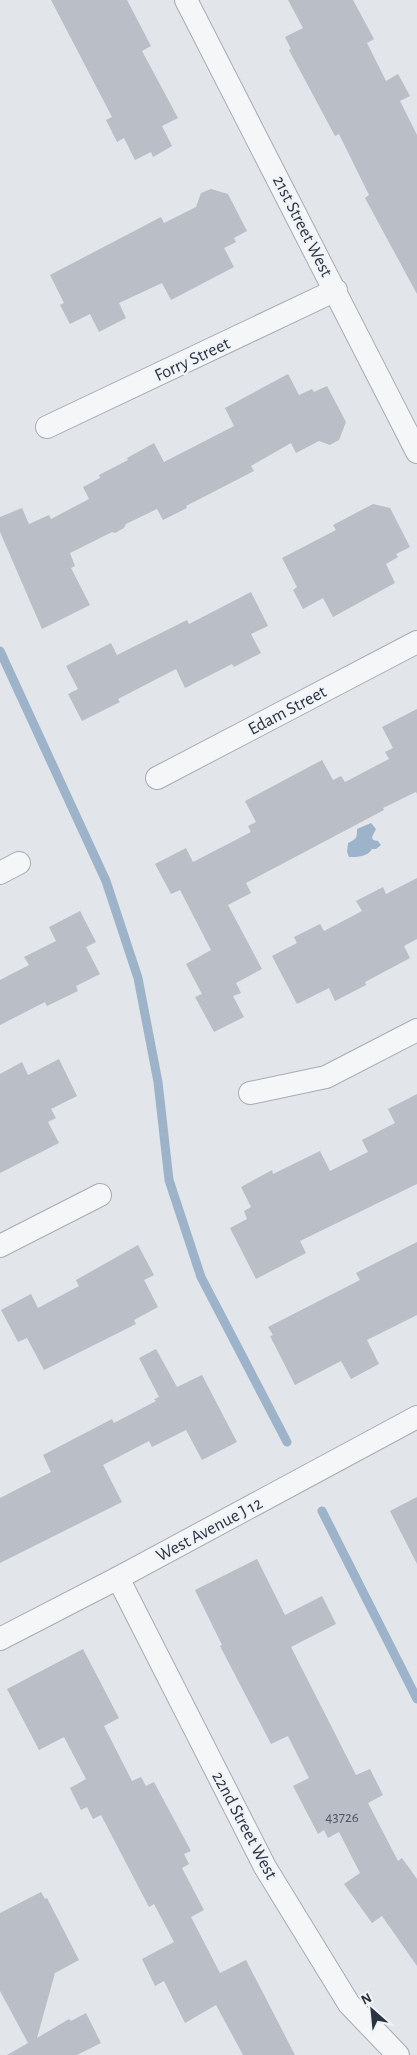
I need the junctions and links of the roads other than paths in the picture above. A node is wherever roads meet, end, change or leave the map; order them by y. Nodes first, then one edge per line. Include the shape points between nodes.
1 (186, 0) edge
2 (336, 290) junction
3 (47, 427) dead end
4 (417, 452) edge
5 (417, 642) edge
6 (157, 778) dead end
7 (417, 1030) edge
8 (250, 1093) dead end
9 (100, 1195) dead end
10 (0, 1246) edge
11 (417, 1417) edge
12 (118, 1578) junction
13 (0, 1639) edge
14 (398, 2055) edge

1 - 2 street, 21st Street West
2 - 3 street, Forry Street
2 - 4 street, 21st Street West
5 - 6 street, Edam Street
7 - 8 street via 326,1077
9 - 10 street
11 - 12 street, West Avenue J 12
12 - 13 street, West Avenue J 12
12 - 14 street, 22nd Street West via 265,1867 349,2004

